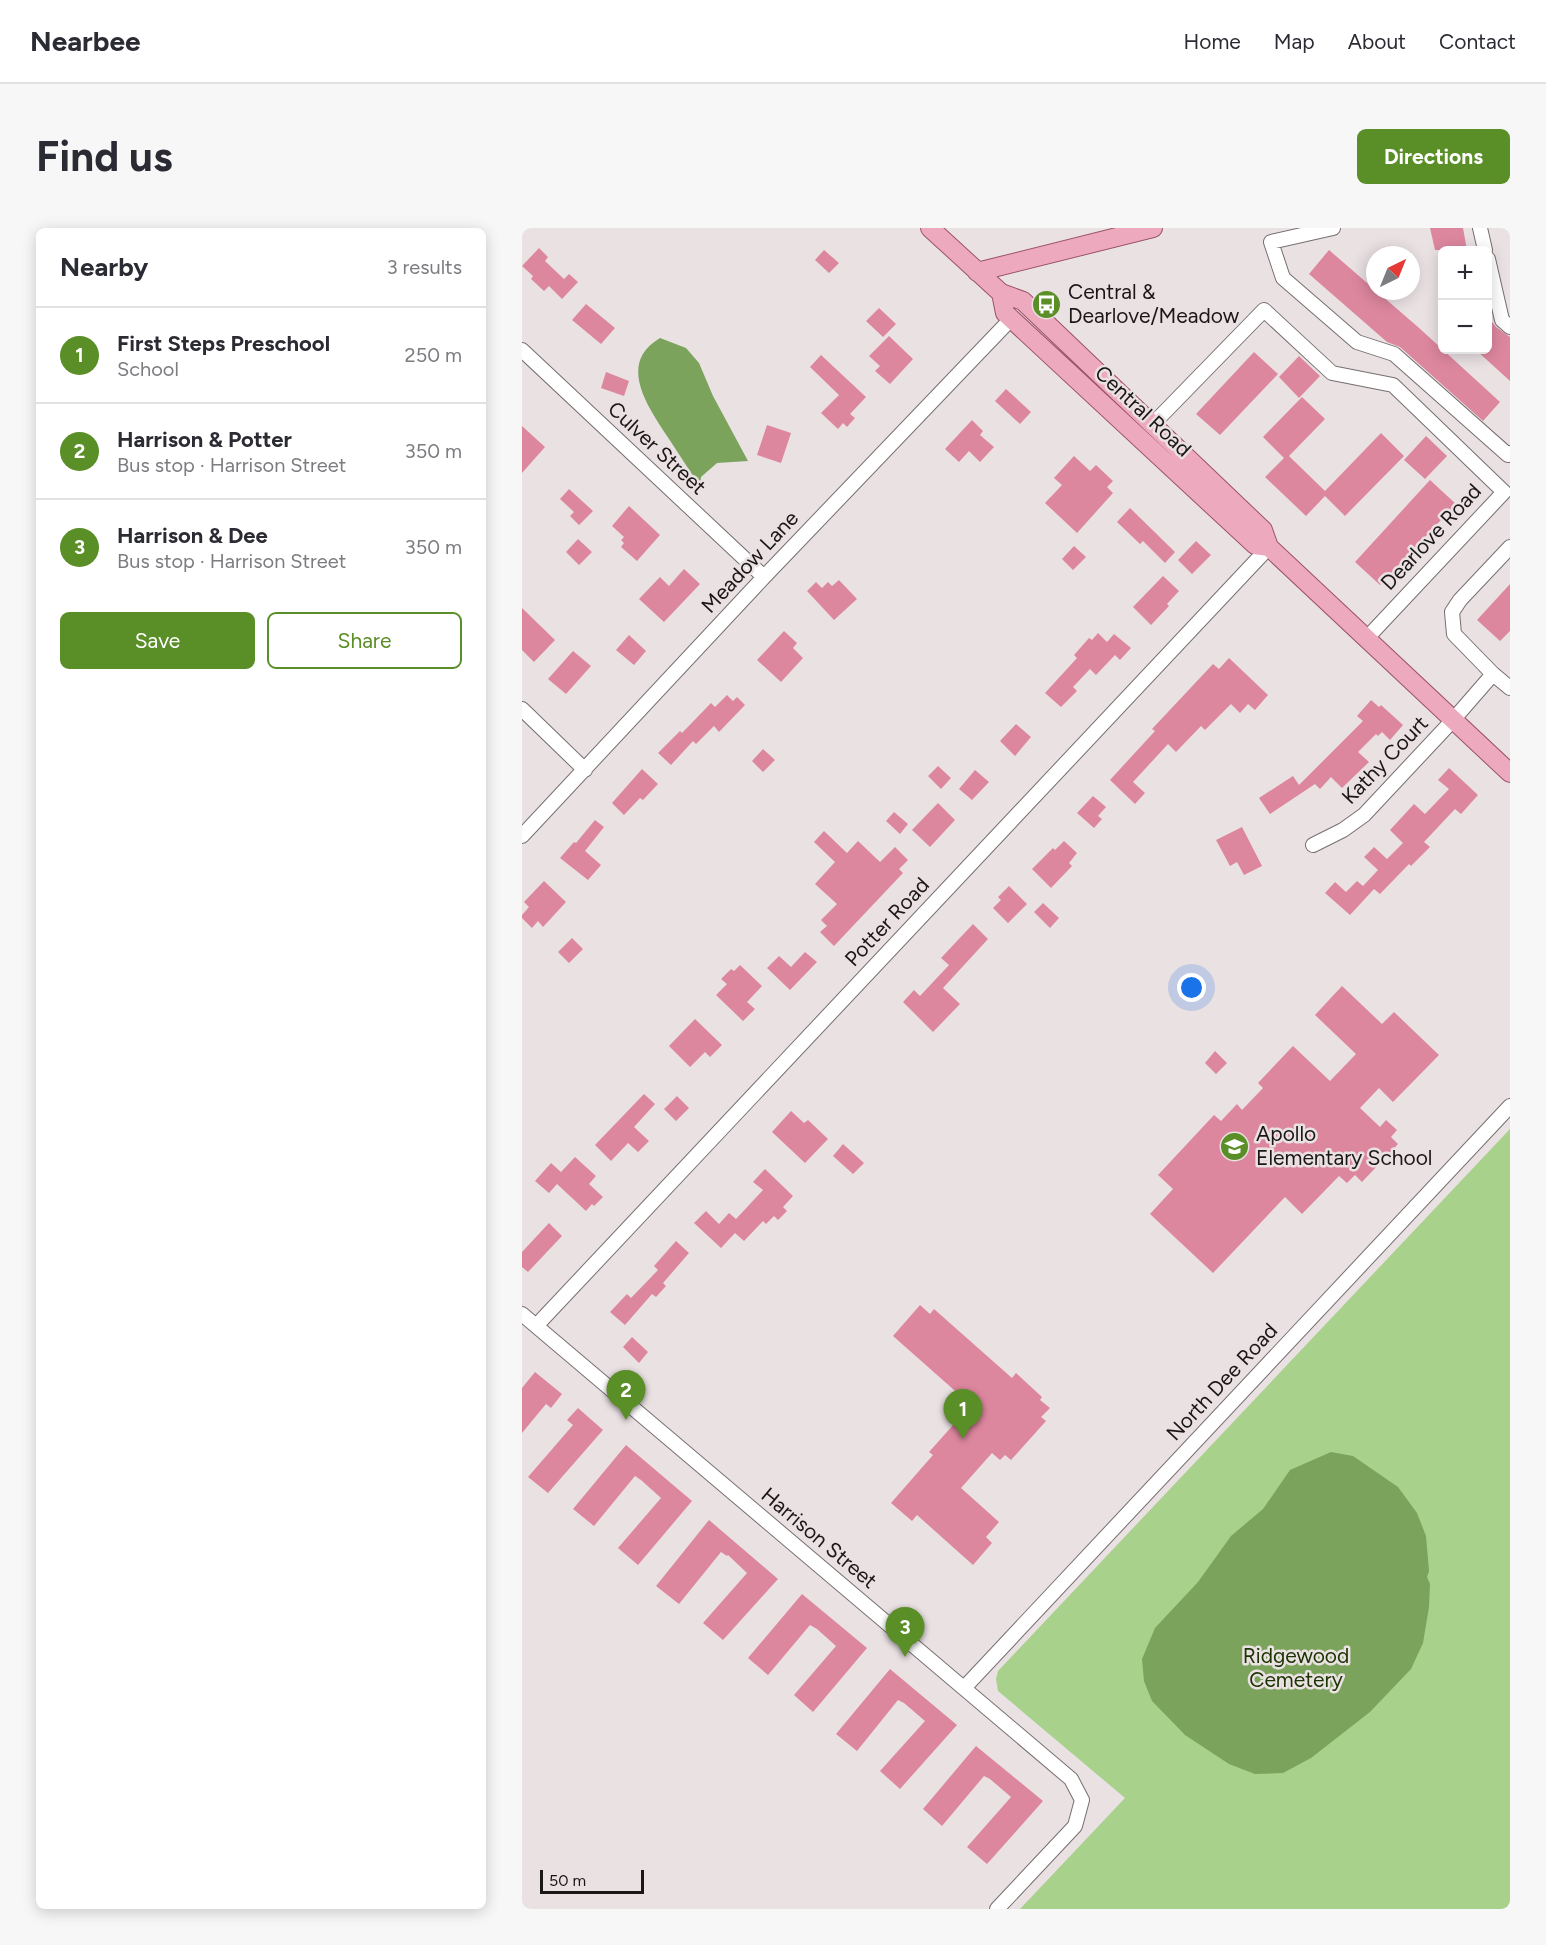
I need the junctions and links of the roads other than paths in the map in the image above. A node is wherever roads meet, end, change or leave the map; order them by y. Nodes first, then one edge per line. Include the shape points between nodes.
1 (930, 228) edge
2 (1153, 228) edge
3 (1333, 228) edge
4 (1480, 228) edge
5 (1484, 246) edge
6 (977, 272) junction
7 (1492, 276) edge
8 (1001, 293) junction
9 (1011, 318) junction
10 (1510, 327) edge
11 (522, 350) edge
12 (1152, 425) junction
13 (1510, 453) edge
14 (1510, 547) edge
15 (1269, 548) junction
16 (764, 577) junction
17 (1366, 639) junction
18 (1493, 674) junction
19 (1510, 688) edge
20 (522, 710) edge
21 (1454, 720) junction
22 (585, 770) junction
23 (1510, 773) edge
24 (522, 836) edge
25 (1313, 845) dead end
26 (1510, 1106) edge
27 (522, 1314) edge
28 (536, 1326) junction
29 (964, 1688) junction
30 (998, 1909) edge

1 - 6 main road, Central Road
2 - 6 main road
3 - 13 street via 1271,242 1283,278 1357,342 1394,354
4 - 5 street
6 - 8 main road, Central Road
7 - 10 street via 1502,320
8 - 9 main road, Central Road via 1005,313
8 - 12 main road, Central Road via 1023,301
9 - 15 main road, Central Road via 1255,545
9 - 16 street, Meadow Lane
11 - 16 street, Culver Street
12 - 15 main road, Central Road via 1263,530
12 - 17 street, Dearlove Road via 1264,310 1332,373 1393,386 1504,492
14 - 18 street via 1452,612 1454,634
15 - 17 main road, Central Road
15 - 28 street, Potter Road
16 - 22 street, Meadow Lane
17 - 21 main road, Central Road
18 - 19 street
18 - 21 street, Kathy Court
20 - 22 street
21 - 23 main road, Central Road
21 - 25 street, Kathy Court via 1364,815
22 - 24 street, Meadow Lane
26 - 29 street, North Dee Road
27 - 28 street, Harrison Street
28 - 29 street, Harrison Street
29 - 30 street, Harrison Street via 1071,1779 1082,1800 1075,1826

